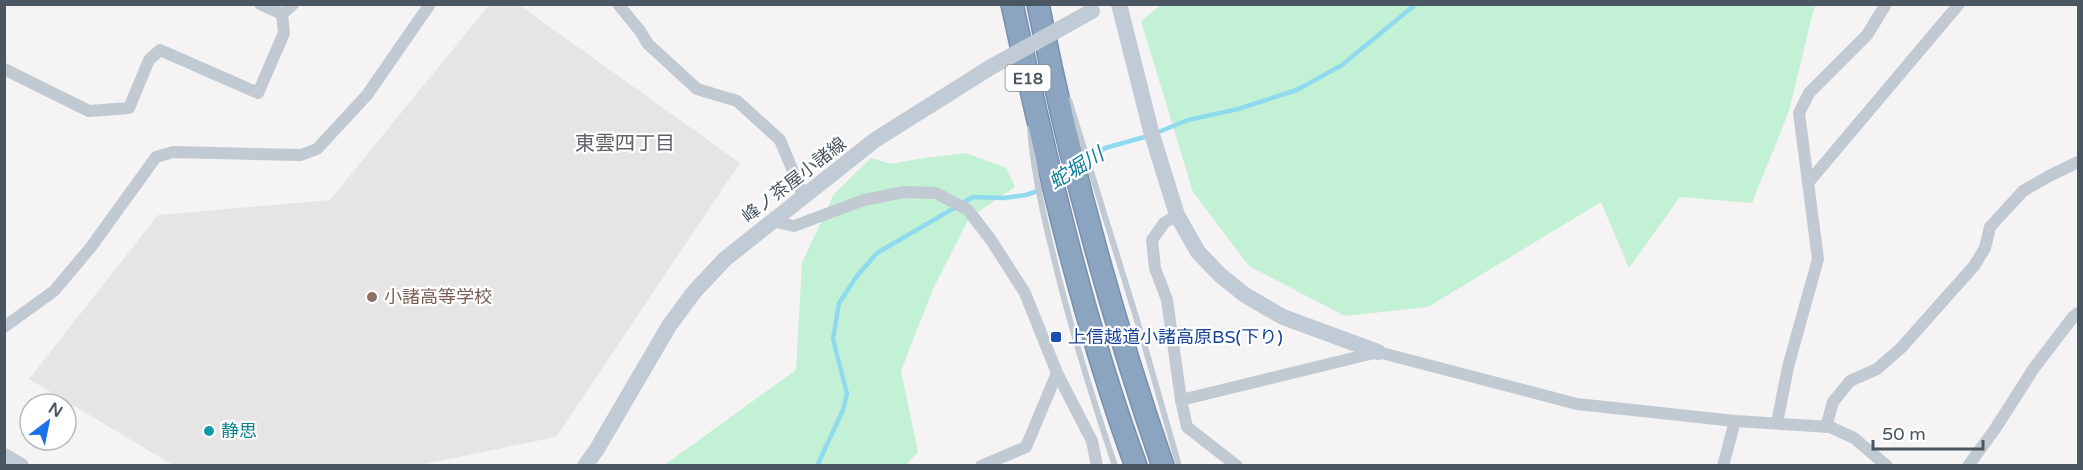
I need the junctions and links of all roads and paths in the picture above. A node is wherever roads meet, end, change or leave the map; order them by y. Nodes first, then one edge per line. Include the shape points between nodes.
1 (260, 4) edge
2 (293, 4) edge
3 (430, 4) edge
4 (618, 4) edge
5 (1012, 4) edge
6 (1038, 4) edge
7 (1042, 4) edge
8 (1119, 4) edge
9 (1886, 4) edge
10 (1959, 4) edge
11 (1097, 8) edge
12 (282, 14) junction
13 (1055, 50) dead end
14 (4, 69) edge
15 (1068, 96) dead end
16 (1074, 143) junction
17 (2079, 162) edge
18 (1808, 183) junction
19 (804, 198) junction
20 (1090, 200) junction
21 (1050, 211) junction
22 (1177, 214) junction
23 (772, 221) junction
24 (2079, 313) edge
25 (4, 327) edge
26 (1377, 352) junction
27 (1057, 373) junction
28 (1181, 400) junction
29 (1735, 422) junction
30 (1777, 423) junction
31 (1826, 427) junction
32 (4, 456) edge
33 (21, 465) edge
34 (585, 465) edge
35 (981, 465) edge
36 (1097, 465) edge
37 (1114, 465) edge
38 (1136, 465) edge
39 (1163, 465) edge
40 (1179, 465) edge
41 (1237, 465) edge
42 (1723, 465) edge
43 (1886, 465) edge
44 (1968, 465) edge

1 - 12 street
2 - 12 street
3 - 25 street via 368,95 317,149 301,155 173,152 156,157 54,291
4 - 19 street via 648,44 697,89 736,101 780,140
5 - 21 highway, E18
6 - 16 highway, E18
7 - 13 lane
8 - 22 main road
9 - 18 street via 1867,35 1809,93 1799,113
10 - 18 street
11 - 19 main road, 峰ノ茶屋小諸線, bridge via 991,67 875,140
12 - 14 street via 284,33 258,93 160,50 149,60 129,108 89,111
15 - 16 lane
16 - 20 highway, E18
17 - 31 street via 2023,191 1990,227 1985,248 1974,266 1901,348 1877,369 1850,381 1844,388 1833,402
18 - 30 street via 1818,259
19 - 23 main road, 峰ノ茶屋小諸線
20 - 39 highway, E18 via 1115,316
20 - 40 lane via 1141,333
21 - 37 lane via 1080,362
21 - 38 highway, E18
22 - 26 main road via 1198,252 1245,295 1283,317
22 - 28 street via 1164,223 1152,240 1155,268 1167,300
23 - 27 street via 794,226 864,200 904,192 936,193 968,210 1025,293
23 - 34 main road, 峰ノ茶屋小諸線 via 725,259 694,292 669,326
24 - 44 street via 2034,368
26 - 28 street
26 - 29 street via 1577,404
27 - 35 street via 1026,447
27 - 36 street via 1092,441
28 - 41 street via 1187,427
29 - 30 street
29 - 42 street
30 - 31 street
31 - 43 street via 1854,438
32 - 33 main road

